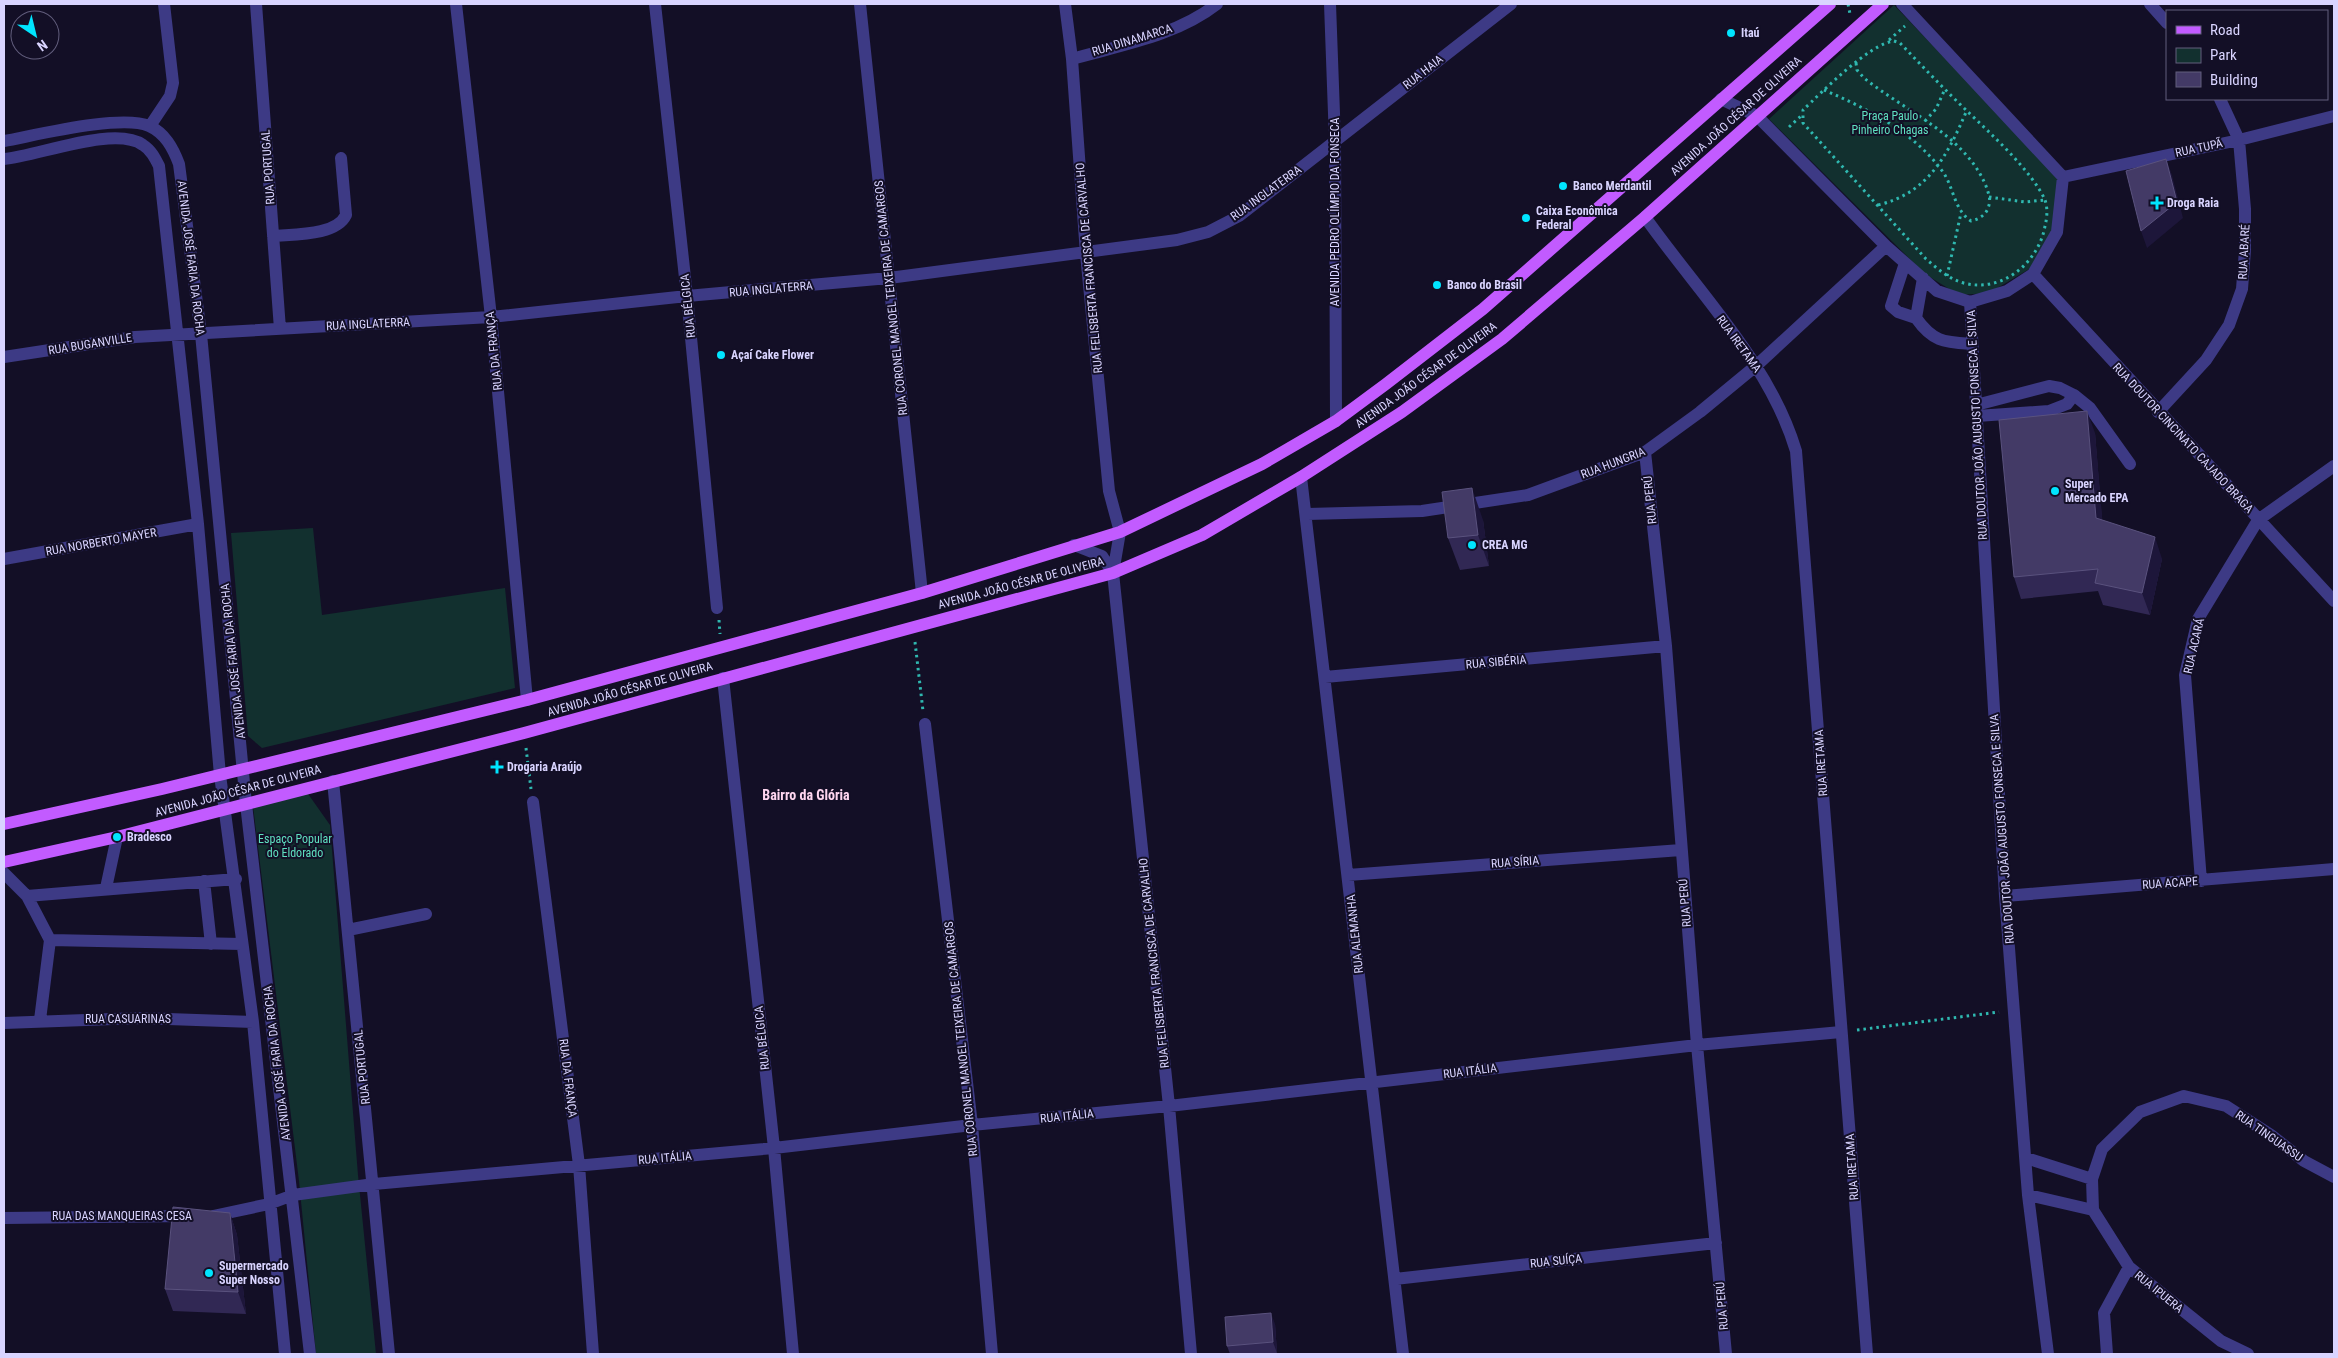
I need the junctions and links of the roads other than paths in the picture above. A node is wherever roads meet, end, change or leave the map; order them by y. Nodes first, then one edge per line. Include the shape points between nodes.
1 (164, 4) edge
2 (256, 4) edge
3 (456, 4) edge
4 (655, 4) edge
5 (860, 4) edge
6 (1065, 4) edge
7 (1217, 4) edge
8 (1330, 4) edge
9 (1510, 4) edge
10 (1830, 4) edge
11 (1883, 4) edge
12 (1902, 4) edge
13 (2153, 5) edge
14 (1819, 9) edge
15 (2166, 22) edge
16 (1072, 59) junction
17 (1721, 99) junction
18 (2220, 100) edge
19 (1757, 116) junction
20 (2334, 116) edge
21 (150, 126) junction
22 (2239, 140) junction
23 (4, 141) edge
24 (1335, 141) junction
25 (341, 158) dead end
26 (4, 159) edge
27 (2063, 177) junction
28 (1645, 217) junction
29 (273, 236) junction
30 (1886, 246) junction
31 (1086, 254) junction
32 (1905, 263) junction
33 (2033, 274) junction
34 (889, 278) junction
35 (1922, 278) junction
36 (687, 296) junction
37 (1970, 302) junction
38 (491, 317) junction
39 (1916, 318) junction
40 (280, 329) junction
41 (176, 333) junction
42 (201, 334) junction
43 (1972, 344) junction
44 (4, 357) edge
45 (1756, 365) junction
46 (2074, 395) junction
47 (1976, 411) junction
48 (2158, 412) junction
49 (1336, 421) junction
50 (1645, 452) junction
51 (2130, 464) dead end
52 (2334, 466) edge
53 (1301, 477) junction
54 (1307, 514) junction
55 (2258, 520) junction
56 (198, 524) junction
57 (1120, 532) junction
58 (1074, 545) junction
59 (4, 559) edge
60 (1114, 573) junction
61 (922, 593) junction
62 (2334, 602) edge
63 (717, 608) road end
64 (1666, 646) junction
65 (1326, 677) junction
66 (722, 678) junction
67 (527, 700) junction
68 (924, 724) road end
69 (244, 769) junction
70 (220, 775) junction
71 (333, 781) junction
72 (533, 802) road end
73 (246, 804) junction
74 (224, 810) junction
75 (4, 824) edge
76 (117, 837) junction
77 (1681, 850) junction
78 (4, 862) edge
79 (2334, 869) edge
80 (4, 873) edge
81 (1348, 875) junction
82 (236, 879) junction
83 (204, 881) junction
84 (2201, 881) junction
85 (106, 888) junction
86 (27, 896) junction
87 (2006, 896) junction
88 (426, 914) dead end
89 (348, 930) junction
90 (50, 940) junction
91 (211, 944) junction
92 (242, 944) junction
93 (40, 1020) junction
94 (253, 1022) junction
95 (4, 1023) edge
96 (1841, 1032) junction
97 (1697, 1045) junction
98 (1371, 1083) junction
99 (1169, 1106) junction
100 (972, 1125) junction
101 (774, 1148) junction
102 (2026, 1158) junction
103 (579, 1165) junction
104 (2334, 1177) edge
105 (2092, 1179) junction
106 (374, 1184) junction
107 (293, 1194) junction
108 (2028, 1194) junction
109 (269, 1204) junction
110 (2093, 1210) junction
111 (4, 1218) edge
112 (1716, 1242) junction
113 (2129, 1267) junction
114 (1395, 1279) junction
115 (285, 1354) edge
116 (310, 1354) edge
117 (389, 1354) edge
118 (594, 1354) edge
119 (793, 1354) edge
120 (992, 1354) edge
121 (1191, 1354) edge
122 (1403, 1354) edge
123 (1726, 1354) edge
124 (1867, 1354) edge
125 (2048, 1354) edge
126 (2107, 1354) edge
127 (2248, 1354) edge

1 - 21 street via 173,83 170,96
2 - 29 street, RUA PORTUGAL
3 - 38 street, RUA DA FRANÇA
4 - 36 street, RUA BÉLGICA
5 - 34 street, RUA CORONEL MANOEL TEIXEIRA DE CAMARGOS
6 - 16 street, RUA FELISBERTA FRANCISCA DE CARVALHO
7 - 16 street, RUA DINAMARCA via 1165,33
8 - 24 street, AVENIDA PEDRO OLÍMPIO DA FONSECA
9 - 24 street, RUA HAIA
10 - 14 main road, AVENIDA JOÃO CÉSAR DE OLIVEIRA
11 - 19 main road, AVENIDA JOÃO CÉSAR DE OLIVEIRA
12 - 27 street
13 - 15 street
14 - 17 main road, AVENIDA JOÃO CÉSAR DE OLIVEIRA
16 - 31 street, RUA FELISBERTA FRANCISCA DE CARVALHO
17 - 19 street
17 - 49 main road, AVENIDA JOÃO CÉSAR DE OLIVEIRA via 1482,309
18 - 22 street, RUA ABARÉ
19 - 28 main road, AVENIDA JOÃO CÉSAR DE OLIVEIRA
19 - 30 street
20 - 22 street, RUA TUPÃ
21 - 23 street via 133,121 111,122
21 - 42 street, AVENIDA JOSÉ FARIA DA ROCHA via 162,134 173,148 179,164
22 - 27 street, RUA TUPÃ
22 - 48 street, RUA ABARÉ via 2245,209 2242,289 2229,325 2206,360
24 - 31 street, RUA INGLATERRA via 1239,216 1208,232
24 - 49 street, AVENIDA PEDRO OLÍMPIO DA FONSECA
25 - 29 street via 346,215 342,224 331,230
26 - 41 street, AVENIDA JOSÉ FARIA DA ROCHA via 112,139 128,139 153,153 159,166
27 - 33 street via 2057,232
28 - 45 street, RUA IRETAMA
28 - 53 main road, AVENIDA JOÃO CÉSAR DE OLIVEIRA via 1502,338 1402,412
29 - 40 street, RUA PORTUGAL
30 - 32 street
30 - 45 street, RUA HUNGRIA
31 - 34 street, RUA INGLATERRA
31 - 57 street, RUA FELISBERTA FRANCISCA DE CARVALHO via 1109,492
32 - 35 street
32 - 39 street via 1891,306
33 - 37 street via 2007,291
33 - 48 street, RUA DOUTOR CINCINATO CAJADO BRAGA
34 - 36 street, RUA INGLATERRA
34 - 61 street, RUA CORONEL MANOEL TEIXEIRA DE CAMARGOS
35 - 37 street via 1937,291
35 - 39 street
36 - 38 street, RUA INGLATERRA
36 - 63 street, RUA BÉLGICA
37 - 43 street, RUA DOUTOR JOÃO AUGUSTO FONSECA E SILVA
38 - 40 street, RUA INGLATERRA
38 - 67 street, RUA DA FRANÇA
39 - 43 street via 1927,334 1946,342
40 - 42 street, RUA INGLATERRA
41 - 42 street, RUA INGLATERRA
41 - 44 street, RUA BUGANVILLE
41 - 56 street, AVENIDA JOSÉ FARIA DA ROCHA
42 - 69 street, AVENIDA JOSÉ FARIA DA ROCHA
43 - 47 street, RUA DOUTOR JOÃO AUGUSTO FONSECA E SILVA
45 - 50 street, RUA HUNGRIA
45 - 96 street, RUA IRETAMA via 1788,424 1796,451
46 - 47 street via 2067,404 2049,411
46 - 47 street via 2049,386
46 - 51 street via 2090,408
47 - 87 street, RUA DOUTOR JOÃO AUGUSTO FONSECA E SILVA
48 - 55 street, RUA DOUTOR CINCINATO CAJADO BRAGA
49 - 57 main road, AVENIDA JOÃO CÉSAR DE OLIVEIRA via 1262,464
50 - 54 street, RUA HUNGRIA via 1528,495 1422,511
50 - 64 street, RUA PERÚ
52 - 55 street, RUA ACARÁ
53 - 54 street
53 - 60 main road, AVENIDA JOÃO CÉSAR DE OLIVEIRA via 1202,535
54 - 65 street, RUA ALEMANHA
55 - 62 street, RUA DOUTOR CINCINATO CAJADO BRAGA
55 - 84 street, RUA ACARÁ via 2198,619 2185,675
56 - 59 street, RUA NORBERTO MAYER
56 - 70 street, AVENIDA JOSÉ FARIA DA ROCHA
57 - 58 main road, AVENIDA JOÃO CÉSAR DE OLIVEIRA
57 - 60 street, RUA FELISBERTA FRANCISCA DE CARVALHO
58 - 60 street via 1102,556
58 - 61 main road, AVENIDA JOÃO CÉSAR DE OLIVEIRA
60 - 66 main road, AVENIDA JOÃO CÉSAR DE OLIVEIRA
60 - 99 street, RUA FELISBERTA FRANCISCA DE CARVALHO
61 - 67 main road, AVENIDA JOÃO CÉSAR DE OLIVEIRA
64 - 65 street, RUA SIBÉRIA
64 - 77 street, RUA PERÚ
65 - 81 street, RUA ALEMANHA
66 - 71 main road, AVENIDA JOÃO CÉSAR DE OLIVEIRA
66 - 101 street, RUA BÉLGICA
67 - 69 main road, AVENIDA JOÃO CÉSAR DE OLIVEIRA
68 - 100 street, RUA CORONEL MANOEL TEIXEIRA DE CAMARGOS
69 - 70 main road, AVENIDA JOÃO CÉSAR DE OLIVEIRA
69 - 73 street, AVENIDA JOSÉ FARIA DA ROCHA
70 - 74 street, AVENIDA JOSÉ FARIA DA ROCHA
70 - 75 main road, AVENIDA JOÃO CÉSAR DE OLIVEIRA
71 - 73 main road, AVENIDA JOÃO CÉSAR DE OLIVEIRA
71 - 89 street, RUA PORTUGAL
72 - 103 street, RUA DA FRANÇA
73 - 74 main road, AVENIDA JOÃO CÉSAR DE OLIVEIRA
73 - 107 street, AVENIDA JOSÉ FARIA DA ROCHA
74 - 76 main road, AVENIDA JOÃO CÉSAR DE OLIVEIRA
74 - 82 street, AVENIDA JOSÉ FARIA DA ROCHA
76 - 78 main road, AVENIDA JOÃO CÉSAR DE OLIVEIRA
76 - 85 street
77 - 81 street, RUA SÍRIA
77 - 97 street, RUA PERÚ
79 - 84 street, RUA ACAPE
80 - 86 street
81 - 98 street, RUA ALEMANHA
82 - 83 street
82 - 92 street, AVENIDA JOSÉ FARIA DA ROCHA
83 - 85 street
83 - 91 street
84 - 87 street, RUA ACAPE
85 - 86 street
86 - 90 street
87 - 102 street, RUA DOUTOR JOÃO AUGUSTO FONSECA E SILVA
88 - 89 street
89 - 106 street, RUA PORTUGAL
90 - 91 street
90 - 93 street
91 - 92 street
92 - 94 street, AVENIDA JOSÉ FARIA DA ROCHA
93 - 94 street, RUA CASUARINAS via 140,1018
93 - 95 street, RUA CASUARINAS
94 - 109 street, AVENIDA JOSÉ FARIA DA ROCHA
96 - 97 street, RUA ITÁLIA
96 - 124 street, RUA IRETAMA
97 - 98 street, RUA ITÁLIA
97 - 112 street, RUA PERÚ
98 - 99 street, RUA ITÁLIA
98 - 114 street, RUA ALEMANHA
99 - 100 street, RUA ITÁLIA
99 - 121 street, RUA FELISBERTA FRANCISCA DE CARVALHO
100 - 101 street, RUA ITÁLIA
100 - 120 street, RUA CORONEL MANOEL TEIXEIRA DE CAMARGOS
101 - 103 street, RUA ITÁLIA
101 - 119 street, RUA BÉLGICA
102 - 105 street
102 - 108 street, RUA DOUTOR JOÃO AUGUSTO FONSECA E SILVA
103 - 106 street, RUA ITÁLIA
103 - 118 street, RUA DA FRANÇA
104 - 105 street, RUA TINGUASSU via 2226,1106 2184,1096 2140,1112 2102,1149
105 - 110 street
106 - 107 street, RUA ITÁLIA
106 - 117 street, RUA PORTUGAL
107 - 109 street, RUA DAS MANQUEIRAS CESA
107 - 116 street, AVENIDA JOSÉ FARIA DA ROCHA
108 - 110 street
108 - 125 street, RUA DOUTOR JOÃO AUGUSTO FONSECA E SILVA
109 - 111 street, RUA DAS MANQUEIRAS CESA via 214,1216
109 - 115 street, AVENIDA JOSÉ FARIA DA ROCHA
110 - 113 street, RUA IPUERA
112 - 114 street, RUA SUÍÇA
112 - 123 street, RUA PERÚ
113 - 126 street via 2104,1313
113 - 127 street, RUA IPUERA via 2221,1341
114 - 122 street, RUA ALEMANHA

